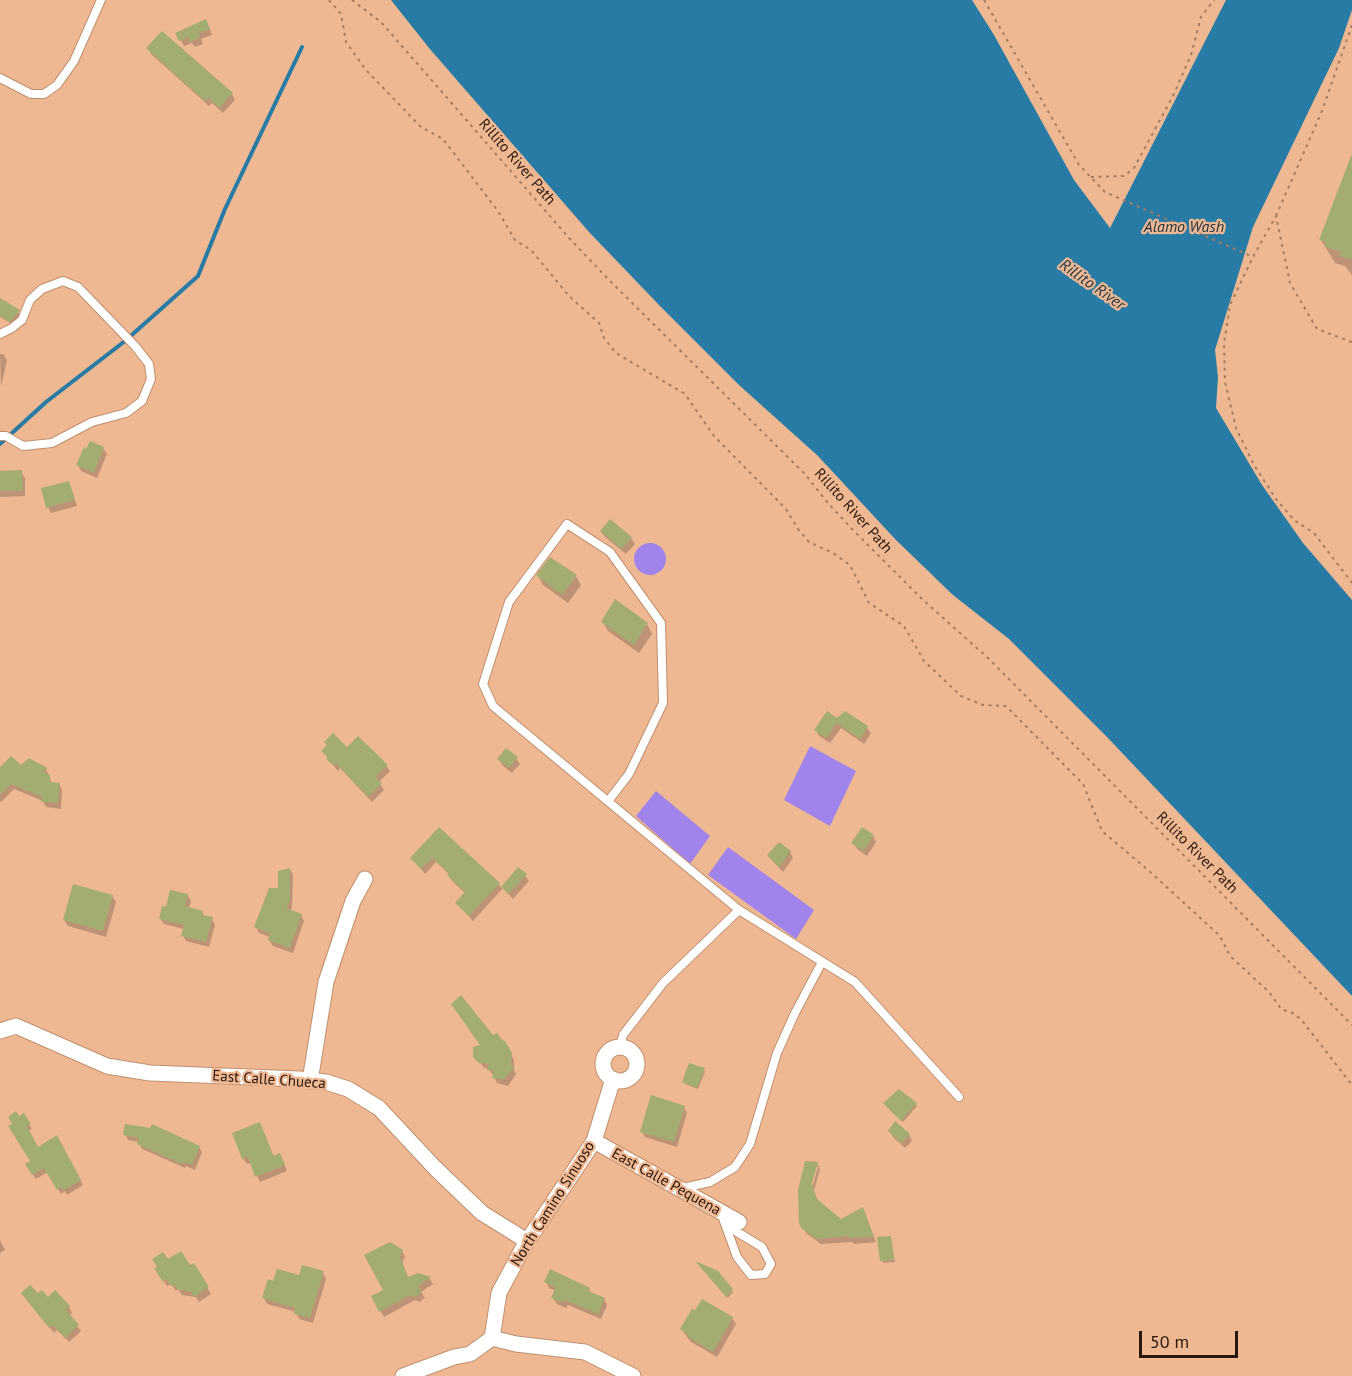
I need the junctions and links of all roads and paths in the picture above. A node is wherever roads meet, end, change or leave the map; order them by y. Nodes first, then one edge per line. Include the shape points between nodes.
1 (101, 0) edge
2 (329, 0) edge
3 (352, 0) edge
4 (984, 0) edge
5 (1208, 0) edge
6 (1214, 1) edge
7 (1352, 25) edge
8 (0, 78) edge
9 (1090, 177) junction
10 (1276, 216) junction
11 (1253, 256) junction
12 (0, 334) edge
13 (1352, 342) edge
14 (0, 436) edge
15 (1352, 583) edge
16 (609, 801) junction
17 (365, 879) dead end
18 (740, 910) junction
19 (822, 962) junction
20 (1352, 1025) edge
21 (0, 1031) edge
22 (620, 1047) junction
23 (613, 1079) junction
24 (310, 1080) junction
25 (1352, 1085) edge
26 (959, 1096) dead end
27 (594, 1141) junction
28 (679, 1189) junction
29 (721, 1213) junction
30 (739, 1222) dead end
31 (527, 1241) junction
32 (492, 1338) junction
33 (403, 1376) edge
34 (633, 1376) edge

1 - 8 lane via 74,61 57,85 44,94 31,94
2 - 25 path via 341,14 346,42 366,70 421,127 443,139 515,240 531,250 569,296 599,323 604,338 616,352 685,394 714,436 786,509 809,542 850,565 869,603 904,626 924,661 961,696 983,705 1006,706 1083,784 1102,831 1220,936 1230,957 1269,992 1281,1009 1295,1014 1304,1023
3 - 20 path, Rillito River Path via 381,22 610,282 805,474 826,502 907,584 996,666
4 - 9 path via 1079,165
5 - 6 path
6 - 9 path via 1201,17 1191,55 1173,96 1134,168 1124,176
7 - 10 path via 1322,111
9 - 11 path via 1105,192
10 - 11 path
10 - 13 path via 1290,283 1317,329
11 - 15 path via 1230,305 1224,343 1225,382 1236,428 1276,498 1294,520 1325,545
12 - 14 lane via 22,320 30,300 42,289 63,281 78,287 135,345 149,364 151,380 142,401 126,413 92,422 52,443 22,446
16 - 16 lane via 629,774 663,703 661,623 610,552 567,524 509,602 483,684 494,706
16 - 18 lane
17 - 24 street via 353,901 326,982
18 - 19 lane
18 - 22 lane via 663,983 623,1035
19 - 26 lane via 855,982
19 - 28 lane via 777,1053 750,1144 735,1167 710,1182
21 - 24 street, East Calle Chueca via 16,1026 107,1066 143,1072
22 - 23 street, North Camino Sinuoso via 610,1050 604,1059 605,1071
22 - 23 street via 631,1050 637,1065 629,1078
23 - 27 street, North Camino Sinuoso
24 - 31 street, East Calle Chueca via 348,1089 379,1108 482,1213
27 - 28 street, East Calle Pequena
27 - 31 street, North Camino Sinuoso
28 - 29 street, East Calle Pequena
29 - 29 lane via 738,1257 751,1275 765,1274 771,1264 762,1247 737,1232
29 - 30 street, East Calle Pequena
31 - 32 street, North Camino Sinuoso via 499,1293
32 - 33 street via 470,1354
32 - 34 street via 585,1352

